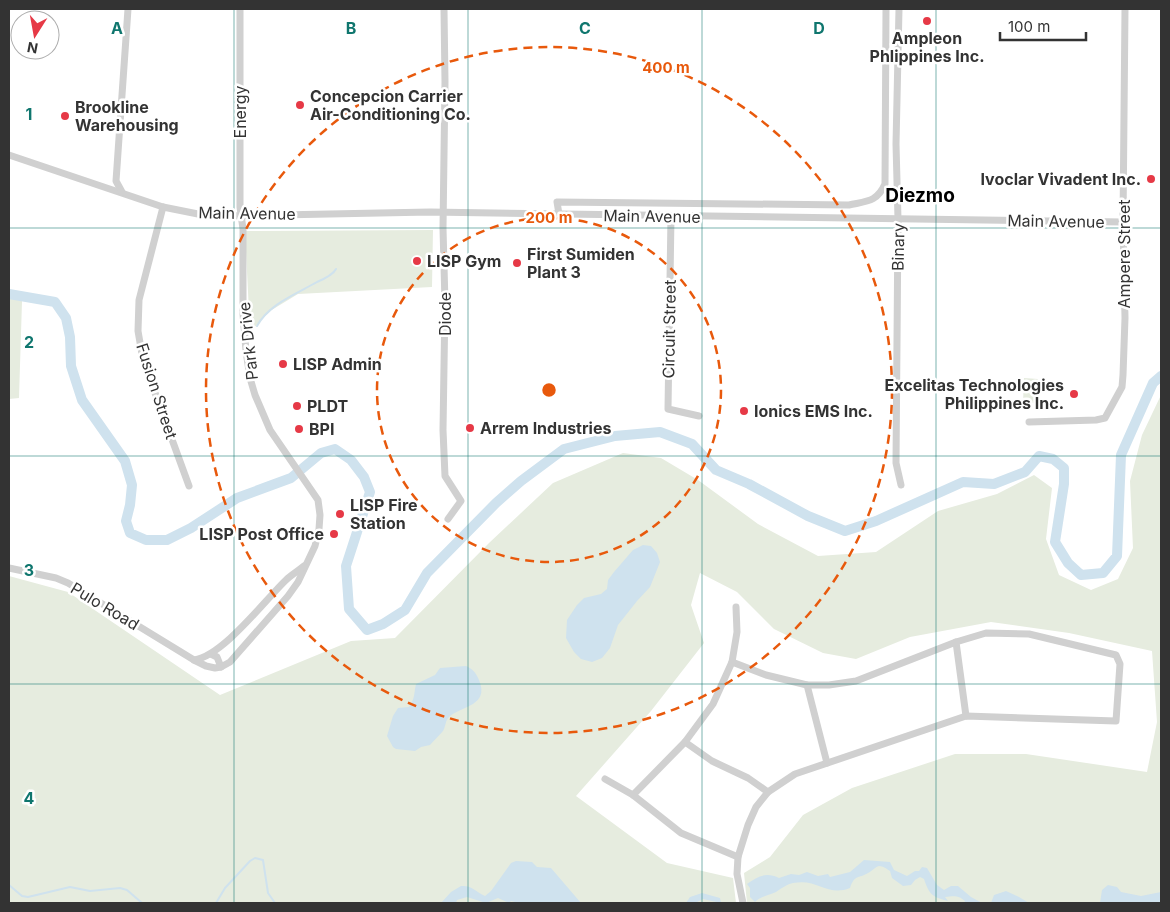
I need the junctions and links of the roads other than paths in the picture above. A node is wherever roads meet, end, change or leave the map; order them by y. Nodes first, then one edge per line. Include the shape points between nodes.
1 (128, 9) edge
2 (240, 9) edge
3 (444, 9) edge
4 (886, 9) edge
5 (898, 9) edge
6 (1125, 9) edge
7 (9, 155) edge
8 (122, 192) junction
9 (163, 207) junction
10 (443, 212) junction
11 (559, 214) junction
12 (242, 216) junction
13 (671, 216) junction
14 (898, 219) junction
15 (1124, 222) junction
16 (699, 416) dead end
17 (1029, 422) dead end
18 (901, 485) dead end
19 (189, 486) dead end
20 (448, 520) dead end
21 (306, 565) junction
22 (9, 568) edge
23 (736, 607) dead end
24 (236, 633) junction
25 (956, 642) junction
26 (243, 648) junction
27 (211, 654) junction
28 (194, 660) junction
29 (732, 662) junction
30 (221, 667) junction
31 (807, 685) junction
32 (966, 716) junction
33 (685, 742) junction
34 (827, 763) junction
35 (605, 779) dead end
36 (768, 792) junction
37 (633, 795) junction
38 (738, 857) junction
39 (743, 903) edge

1 - 8 street via 116,181
2 - 12 street, Energy
3 - 10 street, Diode
4 - 11 street via 885,184 872,200 850,205 556,202
5 - 14 street, Binary
6 - 15 street, Ampere Street
7 - 8 street, Main Avenue
8 - 9 street, Main Avenue
9 - 12 street, Main Avenue via 198,214
9 - 19 street, Fusion Street via 139,300 138,331 143,360
10 - 11 street, Main Avenue
10 - 12 street, Main Avenue
10 - 20 street, Diode via 445,476 461,501
11 - 13 street, Main Avenue
12 - 21 street, Park Drive via 243,314 250,378 270,430 318,500 319,529
13 - 14 street, Main Avenue
13 - 16 street, Circuit Street via 668,410
14 - 15 street, Main Avenue
14 - 18 street, Binary via 896,463
15 - 17 street, Ampere Street via 1123,366 1122,387 1116,400 1105,418
21 - 24 street, Park Drive via 286,580
21 - 26 street, Park Drive via 288,596
22 - 28 street, Pulo Road via 68,583
23 - 29 street via 737,632
24 - 26 street
24 - 27 street, Park Drive
25 - 31 street via 856,681
25 - 32 street
25 - 32 street via 986,633 1029,634 1116,655 1120,664 1116,721
26 - 30 street, Park Drive
27 - 28 street, Park Drive
27 - 30 street
28 - 30 street via 206,666
29 - 31 street
29 - 33 street via 713,704
31 - 34 street
32 - 34 street
33 - 36 street
33 - 37 street
34 - 36 street via 795,774
35 - 37 street
36 - 38 street via 748,824
37 - 38 street via 681,833
38 - 39 street via 737,874

